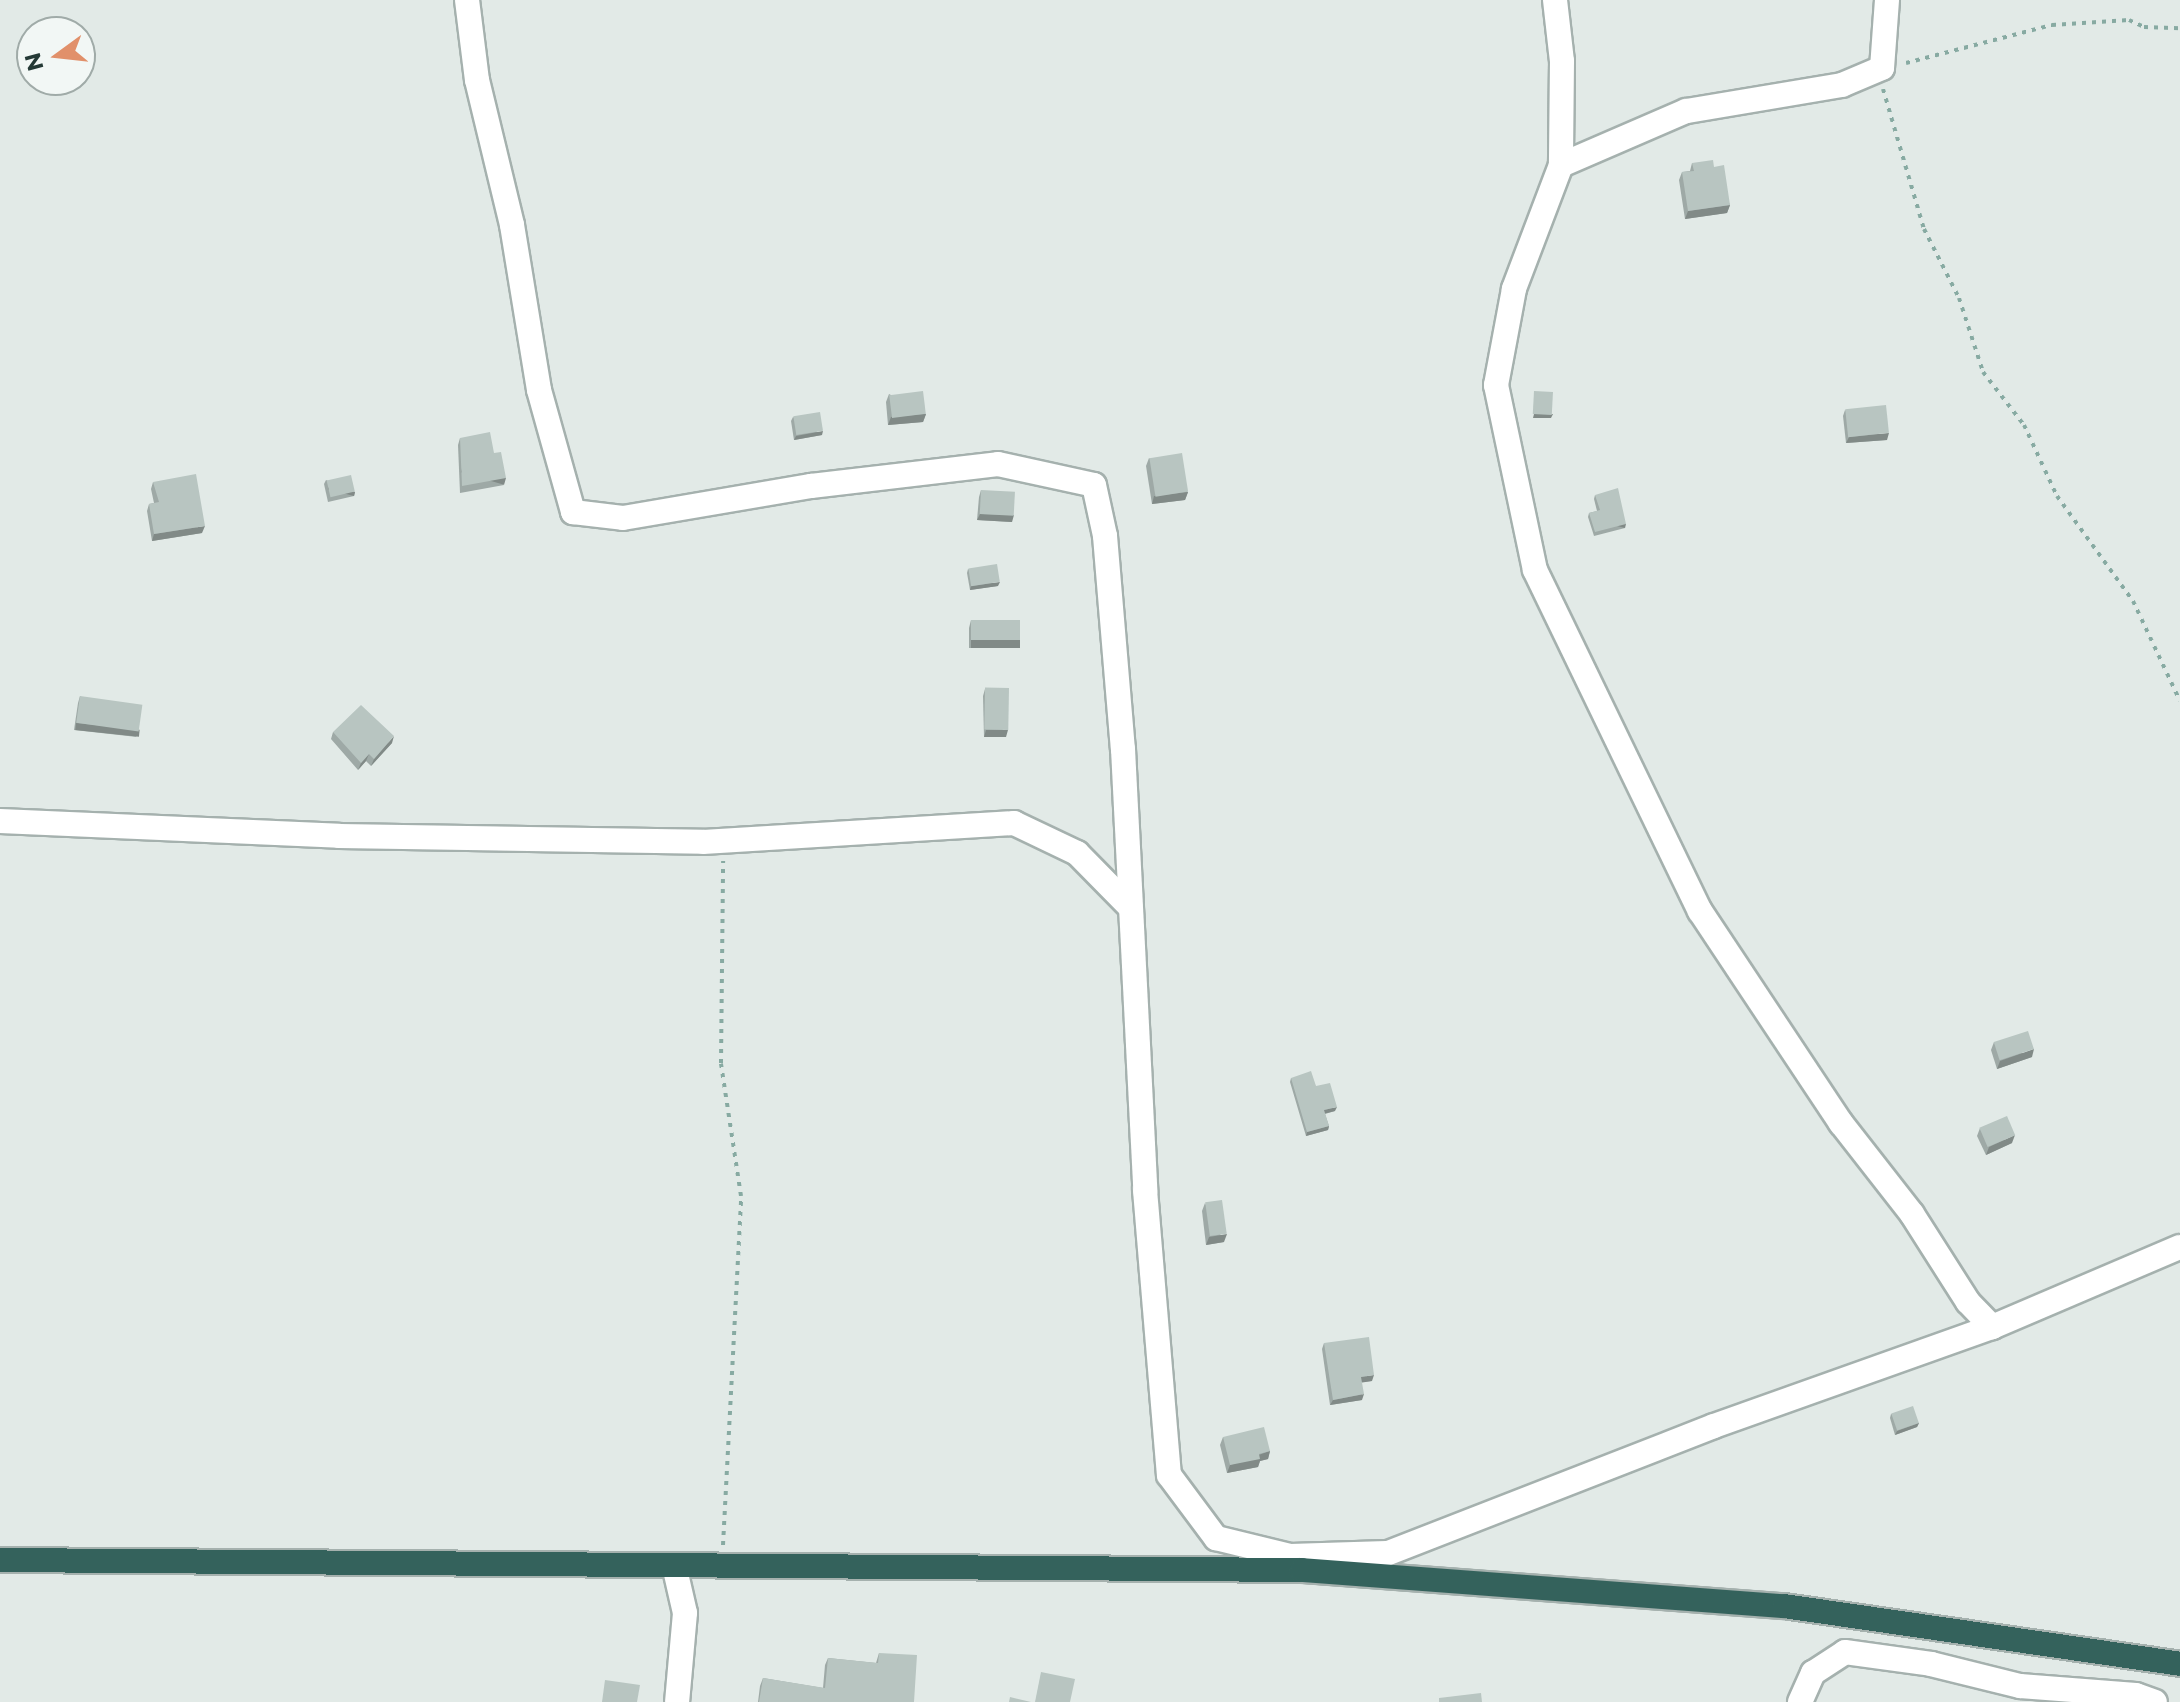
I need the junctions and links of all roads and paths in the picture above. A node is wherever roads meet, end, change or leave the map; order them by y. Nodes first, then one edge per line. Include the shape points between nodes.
1 (467, 0) edge
2 (1555, 0) edge
3 (1887, 0) edge
4 (2180, 28) edge
5 (1882, 68) junction
6 (1561, 165) junction
7 (2180, 701) edge
8 (0, 821) edge
9 (714, 841) junction
10 (1129, 906) junction
11 (2180, 1247) edge
12 (1992, 1327) junction
13 (1387, 1553) junction
14 (0, 1560) edge
15 (674, 1565) junction
16 (730, 1565) junction
17 (1338, 1572) junction
18 (2180, 1664) edge
19 (677, 1702) edge
20 (1800, 1702) edge
21 (2155, 1702) edge

1 - 10 street via 477,80 512,225 539,390 573,512 623,518 811,486 998,464 1094,485 1111,602
2 - 6 street via 1562,61
3 - 5 street
4 - 5 path via 2144,27 2129,20 2052,25
5 - 6 street via 1842,85 1686,111
5 - 7 path via 1904,172 1924,229 1959,298 1983,372 2024,425 2057,496 2133,601
6 - 12 street via 1514,289 1496,385 1535,570 1700,911 1841,1123 1912,1214 1968,1302
8 - 9 street via 339,836
9 - 10 street via 1014,823 1077,853
9 - 16 path via 727,873 721,1063 741,1196 736,1360 723,1487 723,1552
10 - 13 street via 1169,1475 1216,1538 1290,1556
11 - 12 street
12 - 13 street via 1714,1426
13 - 17 street
14 - 15 highway
15 - 16 highway
15 - 19 street via 685,1613
16 - 17 highway
17 - 18 highway via 1784,1606
20 - 21 street via 1813,1673 1845,1652 1931,1664 2020,1686 2136,1695

